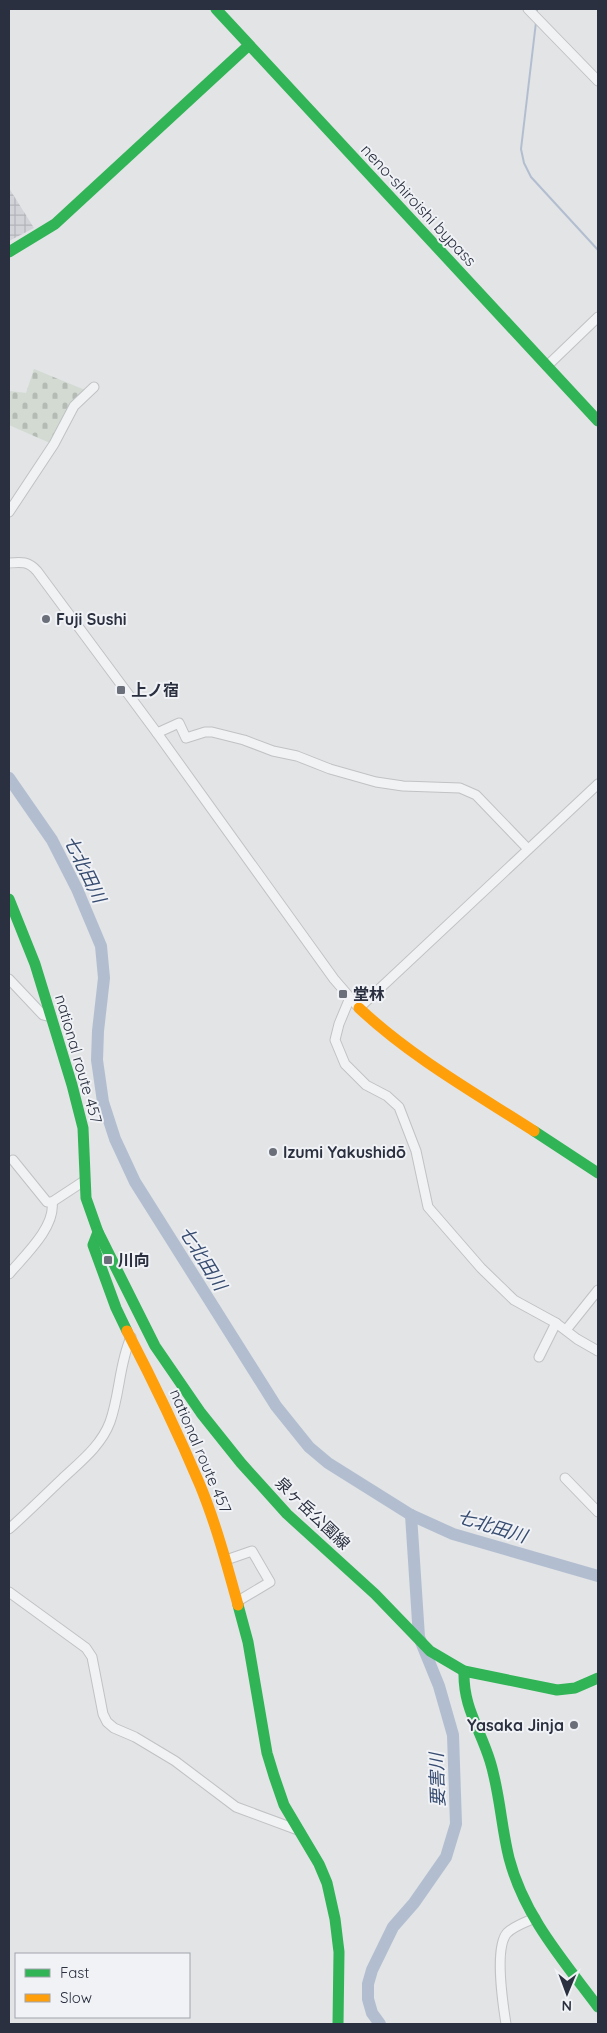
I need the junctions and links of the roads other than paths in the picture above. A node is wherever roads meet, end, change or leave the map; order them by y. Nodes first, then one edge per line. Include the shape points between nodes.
1 (216, 9) edge
2 (530, 10) edge
3 (248, 46) junction
4 (598, 81) edge
5 (9, 252) edge
6 (598, 317) edge
7 (547, 366) junction
8 (94, 387) dead end
9 (598, 422) edge
10 (9, 512) edge
11 (9, 563) edge
12 (157, 733) junction
13 (598, 784) edge
14 (528, 849) junction
15 (10, 906) edge
16 (9, 979) edge
17 (350, 1000) junction
18 (359, 1008) junction
19 (51, 1017) junction
20 (13, 1160) dead end
21 (598, 1173) edge
22 (84, 1181) junction
23 (52, 1202) junction
24 (98, 1232) junction
25 (9, 1274) edge
26 (598, 1290) edge
27 (556, 1323) junction
28 (566, 1330) junction
29 (131, 1336) junction
30 (598, 1351) edge
31 (539, 1357) dead end
32 (565, 1478) dead end
33 (598, 1512) edge
34 (9, 1529) edge
35 (226, 1560) junction
36 (9, 1592) edge
37 (238, 1601) junction
38 (464, 1670) junction
39 (598, 1678) edge
40 (299, 1830) junction
41 (534, 1918) junction
42 (598, 2007) edge
43 (338, 2024) edge
44 (506, 2024) edge

1 - 3 main road, neno-shiroishi bypass
2 - 4 street
3 - 5 main road via 56,224
3 - 7 main road, neno-shiroishi bypass
6 - 7 street
7 - 9 main road, neno-shiroishi bypass
8 - 10 street via 74,406 54,444
11 - 12 street via 32,565
12 - 14 street via 178,723 186,738 212,732 376,782 468,790
12 - 17 street
13 - 14 street
14 - 18 street
15 - 19 main road, national route 457 via 35,964
16 - 19 street via 43,1015
17 - 18 street
17 - 27 street via 335,1040 345,1064 366,1085 388,1096 399,1107 416,1151 428,1207 481,1268 514,1300
18 - 21 main road via 377,1025 440,1070
19 - 22 main road, national route 457 via 83,1128
20 - 23 street via 48,1202
22 - 23 street
22 - 24 main road, national route 457 via 86,1198
23 - 25 street via 48,1223
24 - 29 main road, national route 457 via 93,1245 96,1257
24 - 38 main road, 泉ヶ岳公園線 via 155,1346 201,1413 241,1463 287,1514 375,1594 430,1651
26 - 28 street
27 - 28 street
27 - 31 street
28 - 30 street
29 - 34 street via 124,1351 116,1405 97,1445
29 - 35 main road, national route 457 via 200,1487
32 - 33 street
35 - 37 main road, national route 457
35 - 37 street via 252,1551 270,1582
36 - 40 street via 86,1648 92,1657 103,1714 114,1728 175,1761 236,1807
37 - 40 main road, national route 457 via 267,1753 284,1805
38 - 39 main road, 泉ヶ岳公園線 via 557,1690 576,1688
38 - 41 main road via 464,1698 490,1760 513,1874
40 - 43 main road, national route 457 via 319,1864 332,1900 339,1952
41 - 42 main road
41 - 44 street via 508,1932 501,1947

